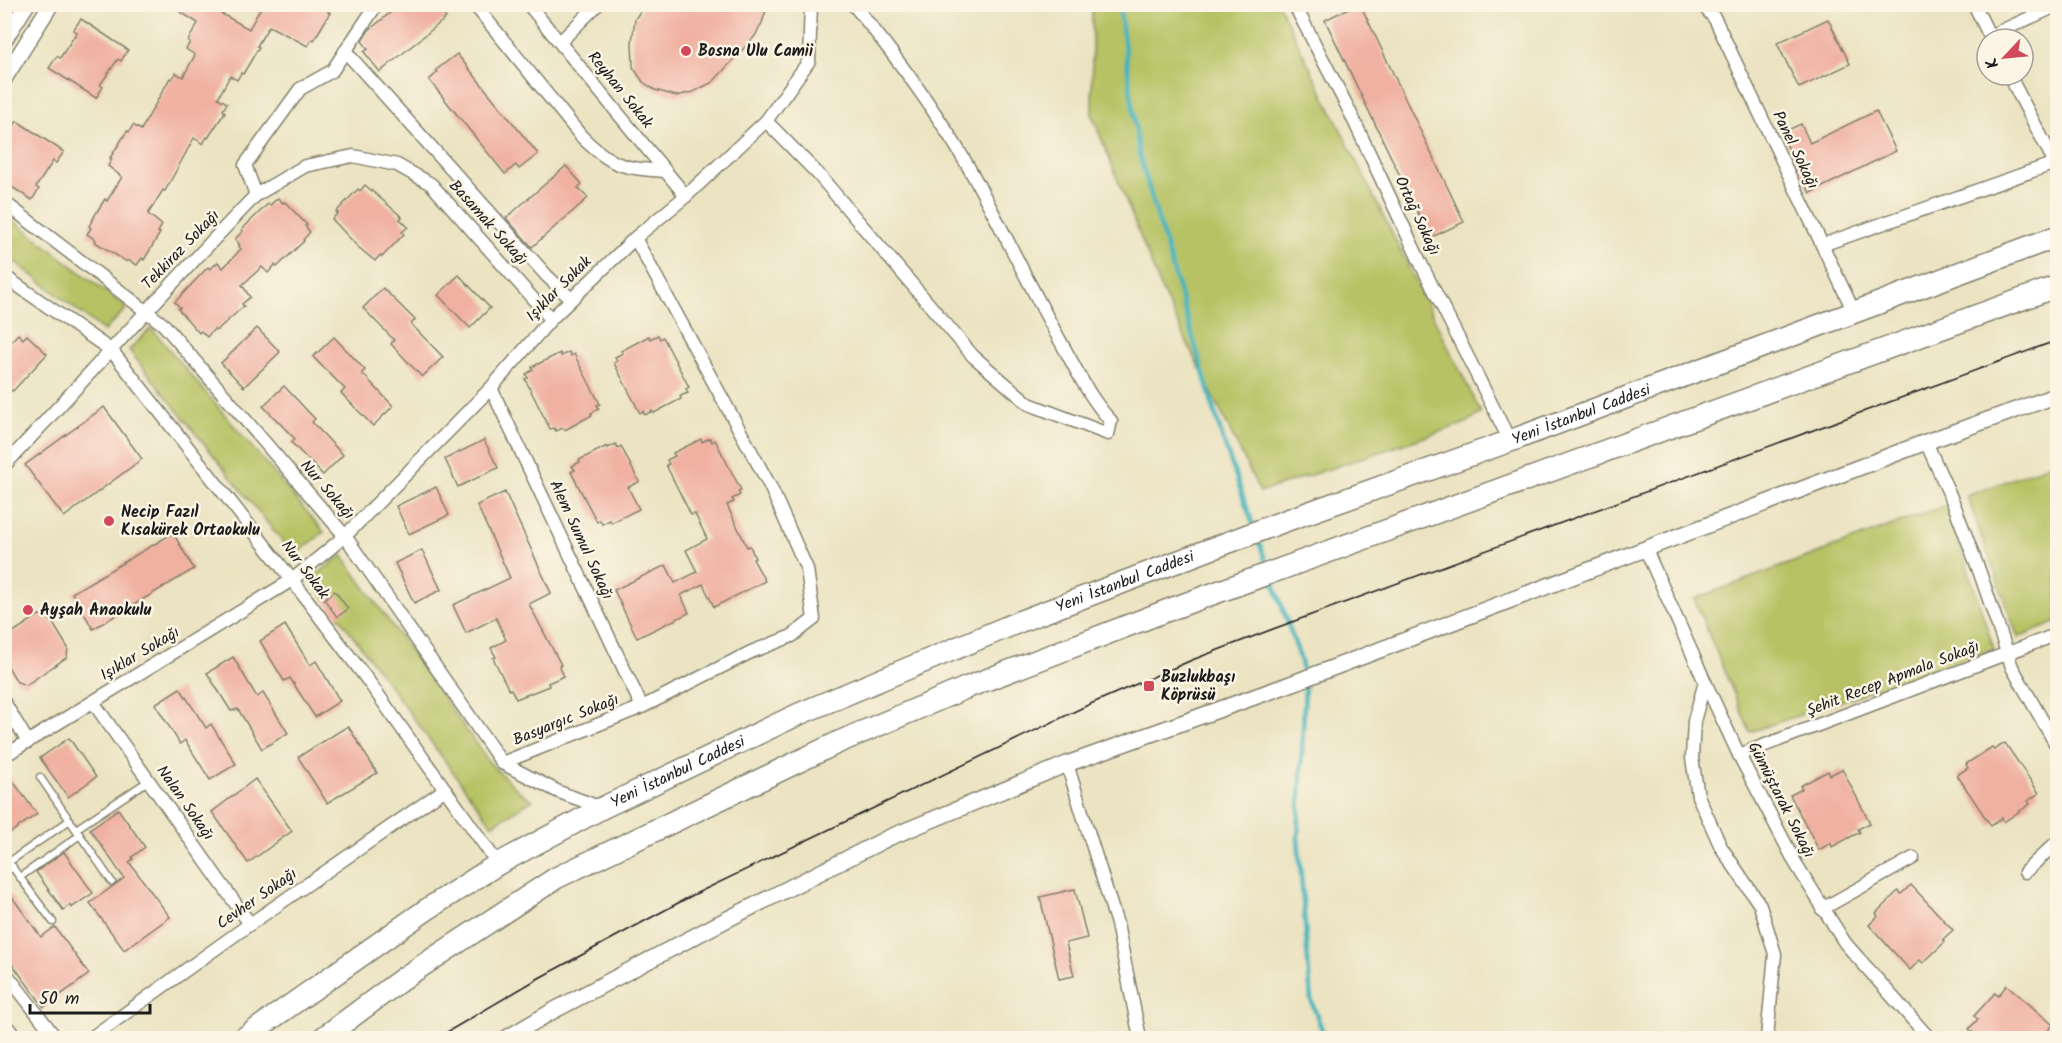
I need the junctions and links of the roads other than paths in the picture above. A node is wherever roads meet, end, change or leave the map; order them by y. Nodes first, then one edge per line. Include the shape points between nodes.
1 (27, 4) edge
2 (51, 4) edge
3 (377, 4) edge
4 (474, 4) edge
5 (528, 4) edge
6 (598, 4) edge
7 (811, 4) edge
8 (853, 4) edge
9 (1294, 4) edge
10 (1702, 4) edge
11 (1974, 4) edge
12 (2058, 5) edge
13 (1985, 27) edge
14 (2013, 27) edge
15 (4, 40) edge
16 (560, 42) junction
17 (345, 51) junction
18 (4, 79) edge
19 (2016, 87) edge
20 (766, 121) junction
21 (2056, 162) edge
22 (665, 171) junction
23 (256, 195) junction
24 (686, 196) junction
25 (4, 202) edge
26 (2058, 236) edge
27 (635, 238) junction
28 (1822, 245) junction
29 (4, 276) edge
30 (2058, 286) edge
31 (571, 299) junction
32 (147, 310) junction
33 (1854, 312) junction
34 (550, 319) junction
35 (112, 351) junction
36 (491, 388) junction
37 (2058, 395) edge
38 (1510, 441) junction
39 (1926, 442) junction
40 (4, 466) edge
41 (345, 536) junction
42 (1646, 550) junction
43 (292, 580) junction
44 (2058, 634) edge
45 (2008, 653) junction
46 (1705, 682) junction
47 (4, 702) edge
48 (93, 702) junction
49 (642, 707) junction
50 (28, 742) junction
51 (2058, 748) edge
52 (1739, 755) junction
53 (4, 756) edge
54 (502, 763) junction
55 (1067, 764) junction
56 (40, 777) dead end
57 (149, 780) junction
58 (444, 790) junction
59 (602, 808) junction
60 (70, 820) junction
61 (78, 832) junction
62 (2058, 842) edge
63 (1913, 858) dead end
64 (9, 862) edge
65 (498, 864) junction
66 (2025, 872) dead end
67 (4, 873) edge
68 (20, 877) junction
69 (112, 882) dead end
70 (1822, 909) junction
71 (53, 922) dead end
72 (250, 924) junction
73 (4, 971) edge
74 (4, 1023) edge
75 (16, 1038) edge
76 (56, 1038) edge
77 (91, 1038) edge
78 (244, 1038) edge
79 (323, 1038) edge
80 (507, 1038) edge
81 (1140, 1038) edge
82 (1767, 1038) edge
83 (1929, 1038) edge

1 - 15 street
2 - 18 street
3 - 17 street
4 - 22 street via 600,155 628,168
5 - 16 street, Reyhan Sokak
6 - 16 street
7 - 20 street, Işıklar Sokak via 809,61
8 - 20 street via 890,49 951,138 1061,343 1097,406 1111,421 1108,434 1029,404 973,356 818,174
9 - 38 street, Ortağ Sokağı
10 - 28 street, Panel Sokağı via 1715,19
11 - 13 street
12 - 14 street
16 - 22 street, Reyhan Sokak
17 - 23 street via 332,71 300,89 245,165
17 - 31 street
19 - 21 street
20 - 24 street, Işıklar Sokak
21 - 28 street
22 - 24 street, Reyhan Sokak
23 - 32 street, Tekkiraz Sokağı
23 - 34 street, Basamak Sokağı via 305,166 353,156 397,165 431,184
24 - 27 street, Işıklar Sokak
25 - 32 street, Nur Sokağı
26 - 33 highway, Yeni İstanbul Caddesi
27 - 31 street, Işıklar Sokak
27 - 49 street, Basyargıc Sokağı via 770,486 807,569 814,619 792,636
28 - 33 street, Panel Sokağı
29 - 35 street, Nur Sokak
30 - 79 highway via 1248,581 1001,674 839,742 556,878 405,977
31 - 34 street, Işıklar Sokak
32 - 35 street, Tekkiraz Sokağı
32 - 41 street, Nur Sokağı
33 - 38 highway, Yeni İstanbul Caddesi
34 - 36 street, Işıklar Sokak
35 - 40 street, Tekkiraz Sokağı
35 - 43 street, Nur Sokak
36 - 41 street, Işıklar Sokak
36 - 49 street, Alem Sumul Sokağı
37 - 39 street
38 - 59 highway, Yeni İstanbul Caddesi via 1021,621 800,714
39 - 42 street
39 - 45 street
41 - 43 street, Işıklar Sokak
41 - 54 street, Nur Sokağı
42 - 46 street, Gümüştarak Sokağı
42 - 55 street
43 - 48 street, Işıklar Sokağı
43 - 58 street, Nur Sokak
44 - 45 street, Şehit Recep Apmala Sokağı
45 - 51 street
45 - 52 street, Şehit Recep Apmala Sokağı
46 - 52 street, Gümüştarak Sokağı
46 - 82 street via 1694,721 1692,758 1698,796 1721,847 1760,905 1775,954
47 - 50 street
48 - 50 street, Işıklar Sokağı
48 - 57 street, Nalan Sokağı
49 - 54 street, Basyargıc Sokağı
50 - 53 street, Işıklar Sokağı
52 - 70 street, Gümüştarak Sokağı
54 - 59 street, Nur Sokağı via 559,792
55 - 80 street via 888,838
55 - 81 street via 1117,924
56 - 60 lane
57 - 61 lane
57 - 72 street, Nalan Sokağı
58 - 65 street, Nur Sokak
58 - 72 street, Cevher Sokağı
59 - 65 highway, Yeni İstanbul Caddesi
60 - 61 lane
60 - 64 lane
61 - 68 lane
61 - 69 lane
62 - 66 street
63 - 70 street
64 - 67 lane
64 - 68 lane
65 - 78 highway, Yeni İstanbul Caddesi
68 - 71 lane
70 - 83 street, Gümüştarak Sokağı via 1845,943
72 - 77 street, Cevher Sokağı
73 - 76 street
74 - 75 street

